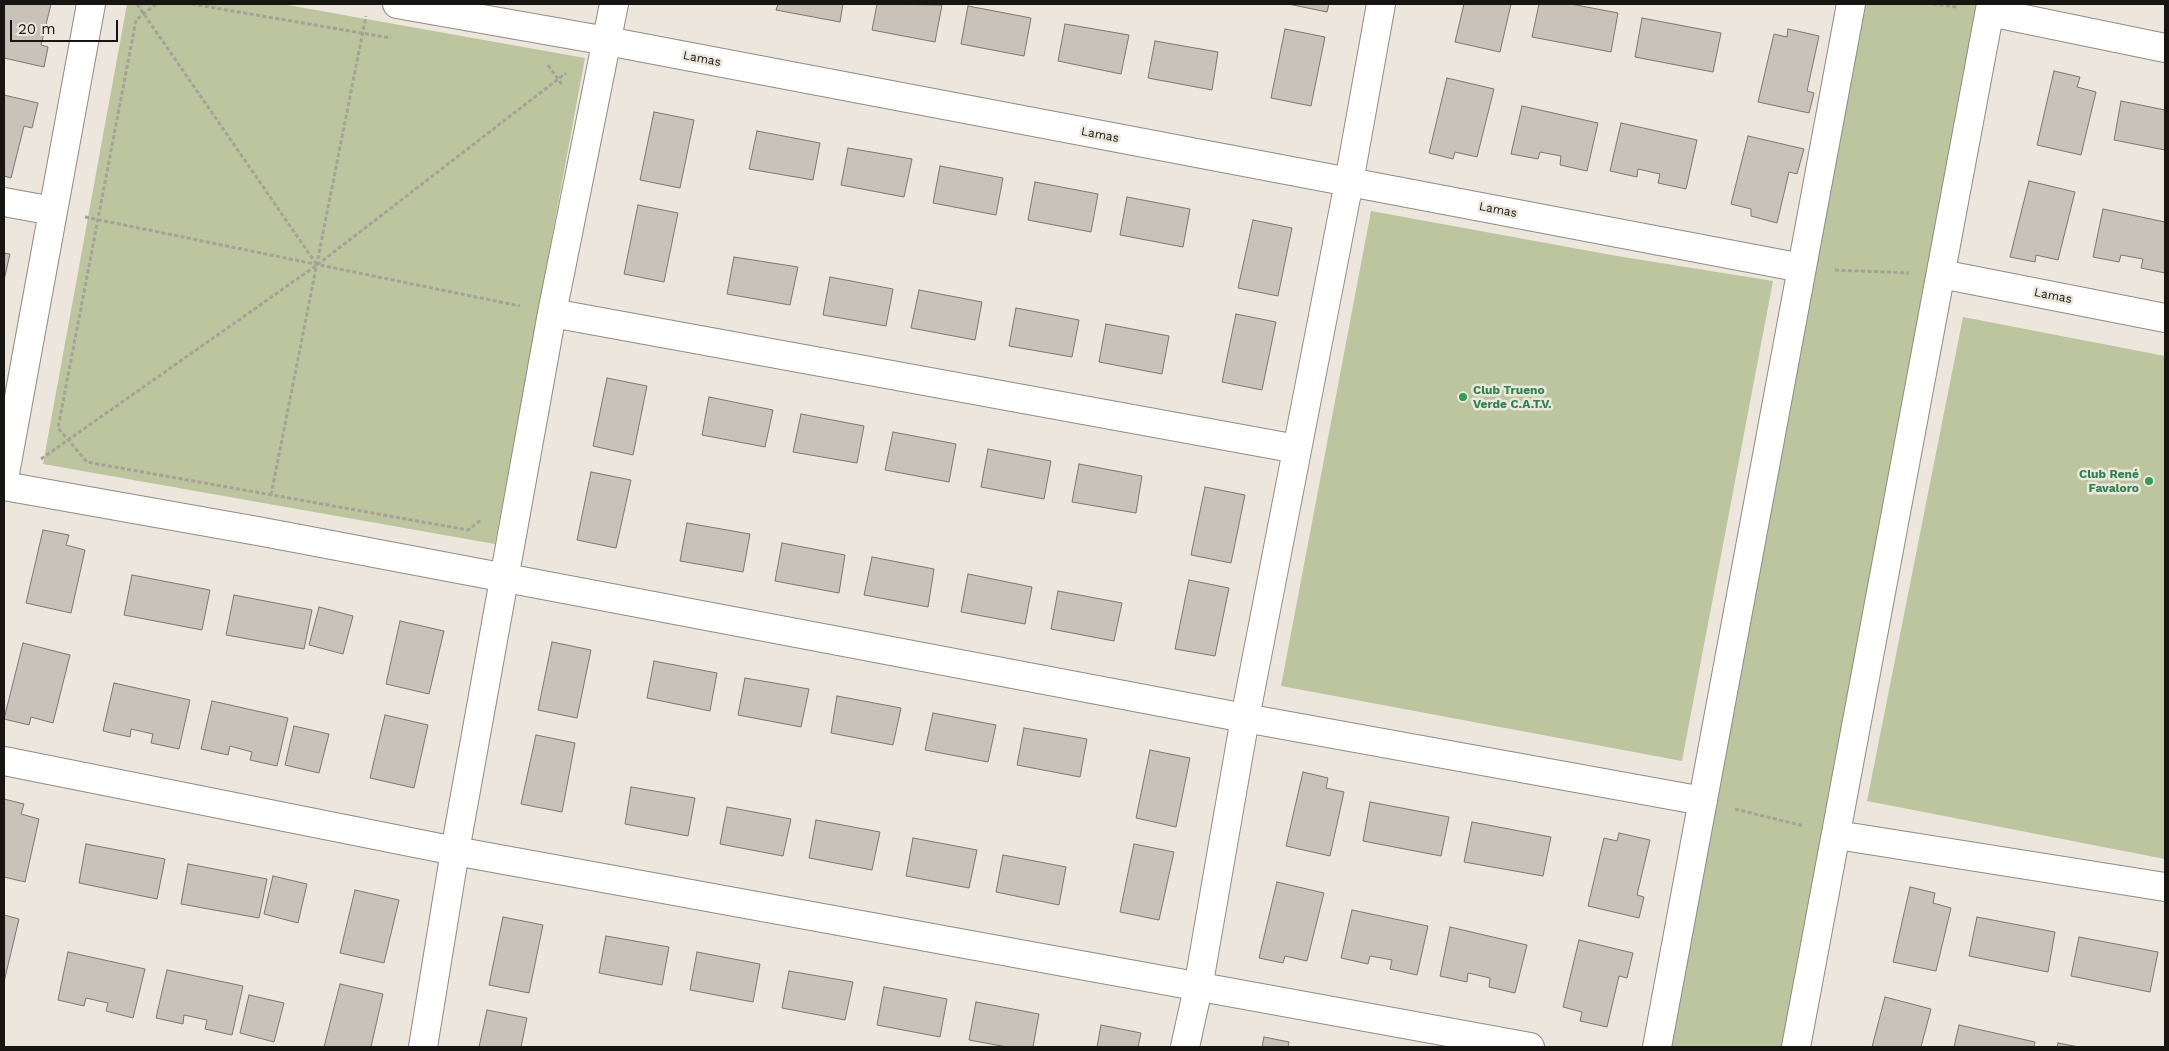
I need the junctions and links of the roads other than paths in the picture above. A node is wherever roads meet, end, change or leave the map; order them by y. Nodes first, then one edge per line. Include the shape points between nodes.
1 (91, 4) edge
2 (397, 4) edge
3 (614, 4) edge
4 (1381, 4) edge
5 (1851, 4) edge
6 (1990, 8) edge
7 (607, 41) junction
8 (2165, 48) edge
9 (1349, 182) junction
10 (4, 202) edge
11 (53, 211) junction
12 (1802, 268) junction
13 (1940, 274) junction
14 (552, 313) junction
15 (2165, 318) edge
16 (1297, 449) junction
17 (4, 479) edge
18 (4, 486) edge
19 (506, 578) junction
20 (1245, 718) junction
21 (4, 761) edge
22 (1703, 801) junction
23 (1836, 834) junction
24 (455, 851) junction
25 (2165, 886) edge
26 (1198, 988) junction
27 (422, 1047) edge
28 (1186, 1047) edge
29 (1530, 1047) edge
30 (1657, 1047) edge
31 (1796, 1047) edge

1 - 11 street
2 - 7 street, Lamas
3 - 7 street
4 - 9 street
5 - 12 street
6 - 8 street
6 - 13 street
7 - 9 street, Lamas
7 - 14 street
9 - 12 street, Lamas
9 - 16 street
10 - 11 street
11 - 17 street
12 - 22 street
13 - 15 street, Lamas
13 - 23 street
14 - 16 street
14 - 19 street
16 - 20 street
18 - 19 street
19 - 20 street
19 - 24 street
20 - 22 street
20 - 26 street
21 - 24 street
22 - 30 street
23 - 25 street
23 - 31 street
24 - 26 street
24 - 27 street
26 - 28 street
26 - 29 street

